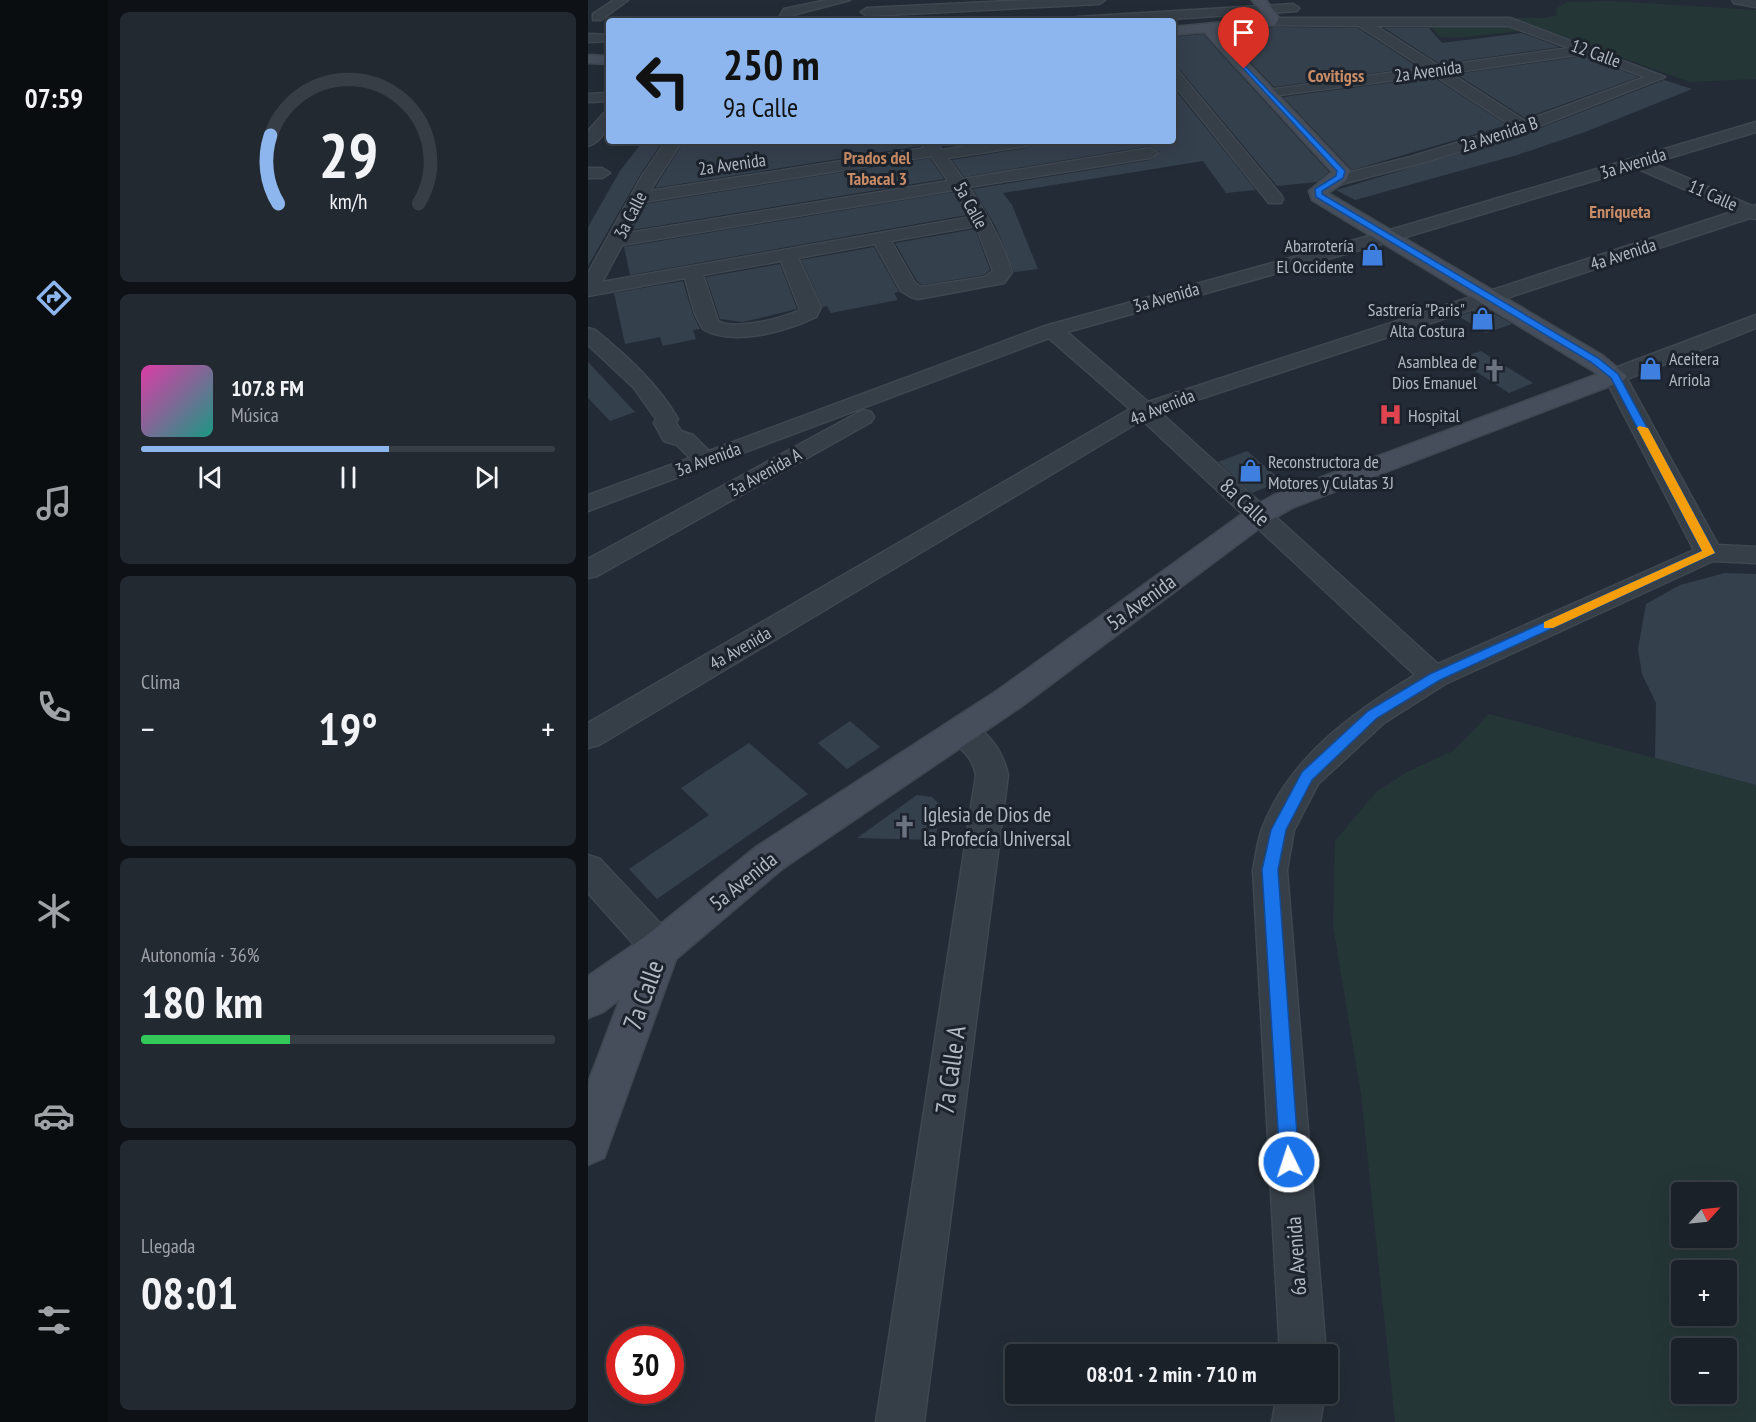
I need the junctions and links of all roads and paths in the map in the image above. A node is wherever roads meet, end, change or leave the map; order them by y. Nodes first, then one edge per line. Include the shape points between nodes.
1 (844, 0) edge
2 (1099, 0) edge
3 (619, 2) edge
4 (1002, 3) edge
5 (1311, 7) dead end
6 (597, 10) dead end
7 (1265, 10) edge
8 (868, 11) edge
9 (784, 18) edge
10 (1006, 18) edge
11 (1128, 18) edge
12 (1362, 22) junction
13 (1208, 28) junction
14 (1176, 31) edge
15 (588, 38) edge
16 (605, 38) dead end
17 (1587, 49) junction
18 (588, 60) edge
19 (606, 60) edge
20 (1433, 70) junction
21 (1657, 75) joint
22 (1176, 78) edge
23 (1269, 94) junction
24 (606, 97) edge
25 (588, 98) edge
26 (606, 120) edge
27 (1524, 127) junction
28 (1756, 127) edge
29 (588, 141) edge
30 (672, 144) edge
31 (1004, 144) edge
32 (937, 153) edge
33 (1150, 153) edge
34 (1637, 162) junction
35 (923, 170) dead end
36 (673, 173) dead end
37 (650, 176) junction
38 (1334, 181) junction
39 (960, 184) junction
40 (639, 198) junction
41 (1275, 199) dead end
42 (1754, 212) edge
43 (981, 220) junction
44 (1386, 237) junction
45 (879, 238) junction
46 (617, 240) junction
47 (788, 254) junction
48 (693, 271) junction
49 (588, 290) edge
50 (1490, 297) junction
51 (1752, 326) edge
52 (1053, 330) junction
53 (588, 333) edge
54 (941, 374) junction
55 (1615, 376) junction
56 (1144, 410) junction
57 (705, 460) junction
58 (588, 504) edge
59 (1259, 515) junction
60 (1709, 553) junction
61 (1756, 555) edge
62 (588, 570) edge
63 (1435, 677) junction
64 (960, 730) junction
65 (588, 737) edge
66 (588, 869) edge
67 (660, 948) junction
68 (588, 999) edge
69 (588, 1142) edge
70 (1302, 1344) edge
71 (1299, 1404) edge
72 (900, 1422) edge
73 (1296, 1422) edge

1 - 9 street via 789,12
2 - 4 street
3 - 6 street
4 - 8 street
4 - 10 street
5 - 7 street
7 - 11 street
7 - 12 street, 12 Calle
7 - 13 main road
12 - 17 street, 12 Calle via 1502,21
12 - 20 street
13 - 14 main road
13 - 23 main road
15 - 16 street
17 - 20 street, 2a Avenida
17 - 21 street, 12 Calle
18 - 19 main road
20 - 23 street, 2a Avenida
20 - 27 street
21 - 27 street, 2a Avenida B via 1656,80
22 - 41 street
23 - 38 main road via 1338,167 1342,174
24 - 25 street
26 - 29 street
27 - 38 street, 2a Avenida B
28 - 34 street, 3a Avenida
30 - 37 street, 3a Calle
31 - 32 street
32 - 35 street
32 - 39 street, 5a Calle
32 - 40 street
33 - 39 street
34 - 42 street, 11 Calle
34 - 44 street, 3a Avenida
36 - 37 street, 2a Avenida
37 - 40 street, 3a Calle
38 - 44 main road via 1318,190 1318,195
39 - 43 street, 5a Calle
39 - 46 street
40 - 46 street, 3a Calle
42 - 50 street, 4a Avenida
43 - 45 street
43 - 45 street, 5a Calle via 1002,268 1000,276 988,282 918,293 908,287
44 - 50 main road
44 - 52 street, 3a Avenida
45 - 47 street
46 - 49 street, 3a Calle
47 - 48 street
47 - 48 street via 811,307 809,314 740,330 718,331 708,324
48 - 49 street
50 - 55 main road
50 - 56 street, 4a Avenida
51 - 55 street, 5a Avenida
52 - 54 street, 3a Avenida
52 - 56 street, 8a Calle
53 - 57 street via 661,407 672,436 683,439
54 - 57 street, 3a Avenida
54 - 62 street, 3a Avenida A
55 - 59 main road, 5a Avenida via 1284,501
55 - 60 street
56 - 59 street, 8a Calle
56 - 65 street, 4a Avenida
57 - 58 street, 3a Avenida
59 - 63 street, 8a Calle
59 - 64 main road, 5a Avenida via 1010,698
60 - 61 street, 6a Avenida
60 - 63 street, 6a Avenida
63 - 70 street, 6a Avenida via 1373,715 1307,776 1278,830 1270,870
64 - 67 main road, 5a Avenida via 769,858
64 - 72 street, 7a Calle A via 978,742 989,757 992,775
66 - 67 street, 7a Calle
67 - 68 main road, 5a Avenida
67 - 69 main road, 7a Calle
71 - 73 street

